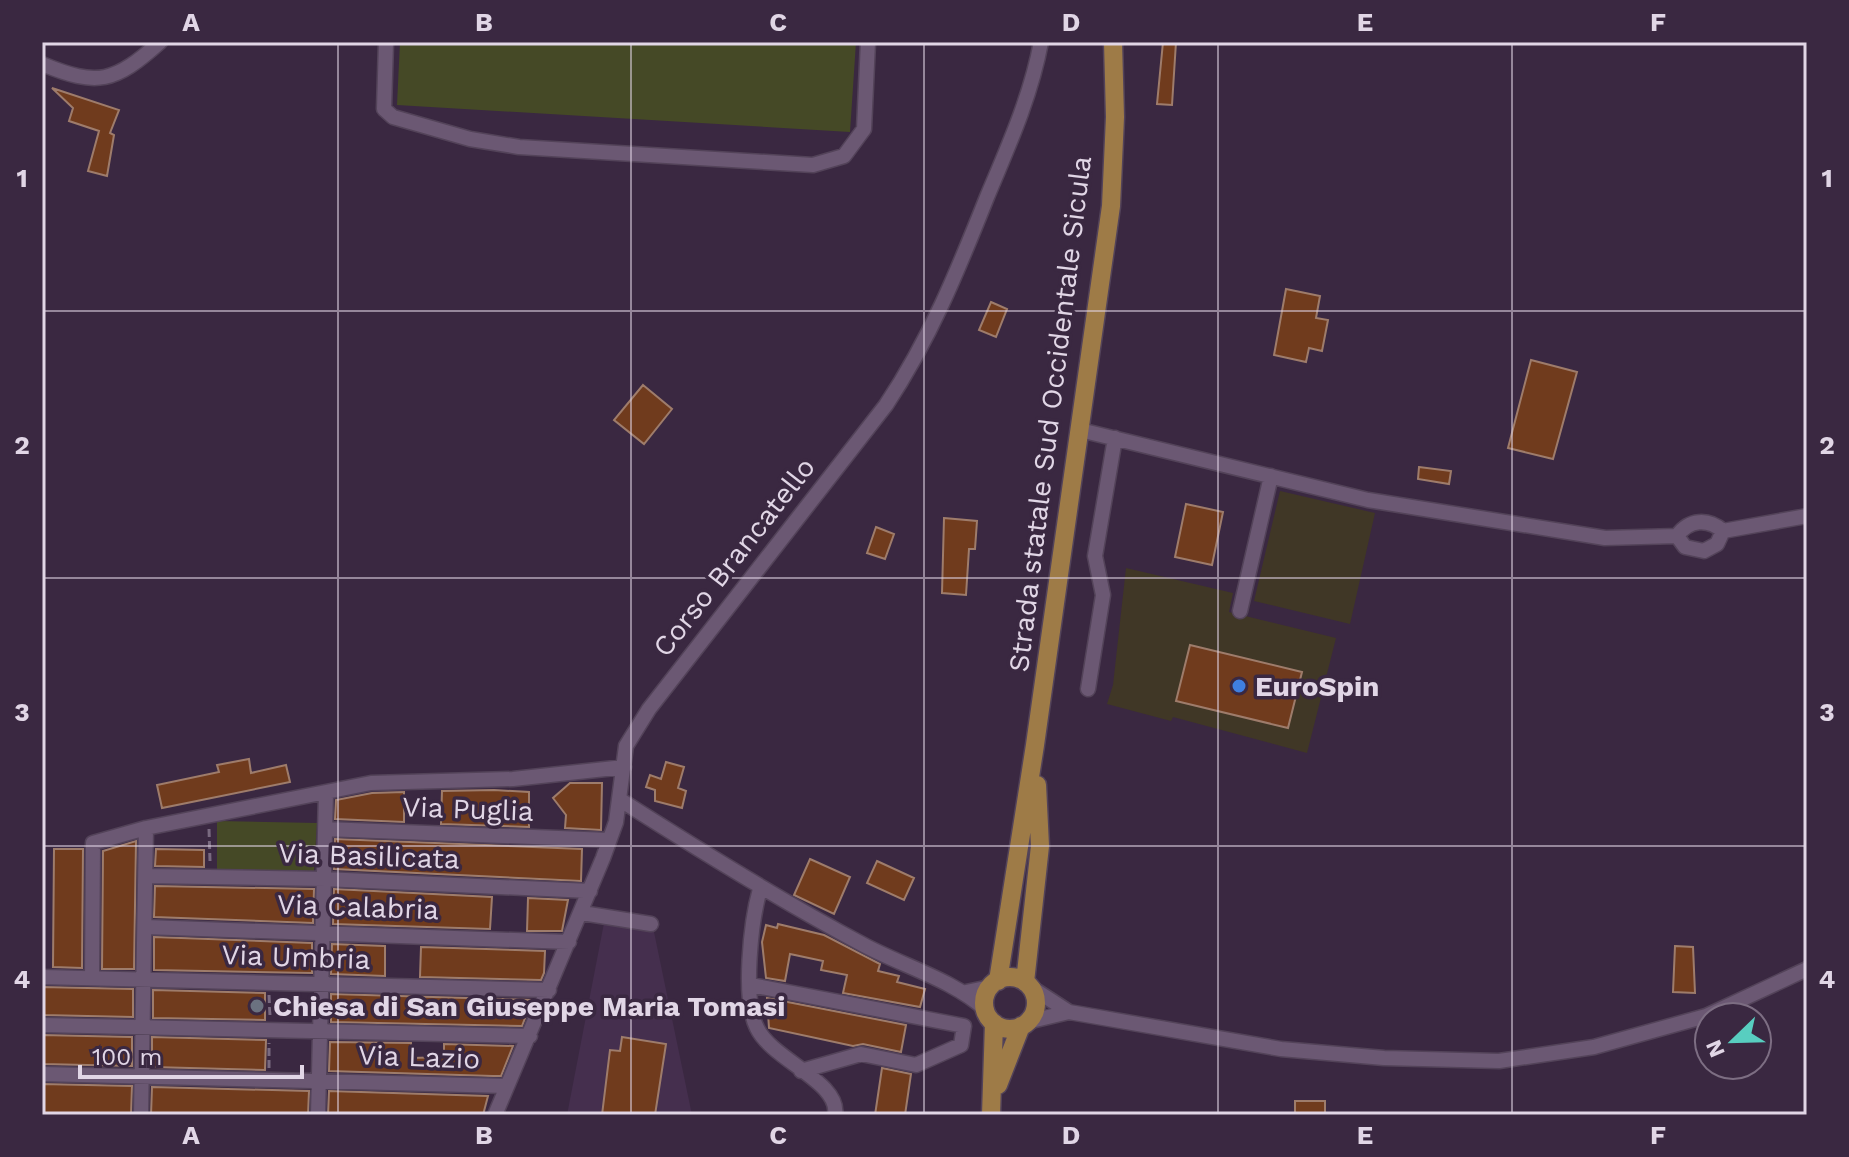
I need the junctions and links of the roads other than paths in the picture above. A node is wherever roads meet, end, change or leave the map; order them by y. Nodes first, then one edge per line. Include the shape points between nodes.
1 (160, 42) edge
2 (386, 42) edge
3 (868, 42) edge
4 (1041, 42) edge
5 (1113, 42) edge
6 (42, 64) edge
7 (1080, 430) junction
8 (1115, 438) junction
9 (1271, 476) junction
10 (1807, 516) edge
11 (1723, 531) junction
12 (1677, 536) junction
13 (1240, 611) dead end
14 (1088, 689) dead end
15 (1035, 745) junction
16 (624, 767) junction
17 (326, 792) junction
18 (619, 799) junction
19 (146, 828) junction
20 (325, 829) junction
21 (609, 840) junction
22 (146, 876) junction
23 (324, 879) junction
24 (760, 889) junction
25 (590, 891) junction
26 (582, 913) junction
27 (651, 924) dead end
28 (145, 927) junction
29 (322, 931) junction
30 (569, 942) junction
31 (1807, 969) edge
32 (42, 977) edge
33 (92, 978) junction
34 (144, 978) junction
35 (321, 984) junction
36 (994, 984) junction
37 (1027, 984) junction
38 (751, 985) junction
39 (549, 990) junction
40 (966, 992) junction
41 (1069, 1012) junction
42 (990, 1016) junction
43 (1024, 1024) junction
44 (42, 1025) edge
45 (143, 1028) junction
46 (320, 1032) junction
47 (530, 1036) junction
48 (801, 1071) junction
49 (42, 1074) edge
50 (142, 1077) junction
51 (319, 1081) junction
52 (507, 1086) junction
53 (994, 1095) junction
54 (141, 1115) edge
55 (318, 1115) edge
56 (495, 1115) edge
57 (835, 1115) edge
58 (991, 1115) edge

1 - 6 street via 111,76 92,80
2 - 3 street via 384,109 393,117 519,147 813,165 844,156 864,129
4 - 16 street, Corso Brancatello via 1016,127 939,317 914,364 649,709 626,746
5 - 7 main road, Strada statale Sud Occidentale Sicula via 1111,206
7 - 8 street
7 - 15 main road, Strada statale Sud Occidentale Sicula
8 - 9 street
8 - 14 street via 1095,556 1103,595
9 - 12 street via 1368,500 1605,538
9 - 13 street
10 - 11 street
11 - 12 street via 1698,522
11 - 12 street via 1717,544 1704,551 1685,547
15 - 36 main road, Strada statale Sud Occidentale Sicula
15 - 37 main road, Strada statale Sud Occidentale Sicula via 1040,846
16 - 17 street via 513,779 371,783
16 - 18 street, Corso Brancatello
17 - 19 street
17 - 20 street
18 - 21 street, Corso Brancatello
18 - 24 street
19 - 22 street
19 - 33 street via 93,843
20 - 21 street, Via Puglia
20 - 23 street
21 - 25 street, Corso Brancatello
22 - 23 street, Via Basilicata
22 - 28 street
23 - 25 street, Via Basilicata
23 - 29 street
24 - 38 street via 754,910
24 - 40 street via 880,954
25 - 26 street, Corso Brancatello
26 - 27 street
26 - 30 street, Corso Brancatello
28 - 29 street, Via Calabria
28 - 34 street
29 - 30 street, Via Calabria
29 - 35 street
30 - 39 street, Corso Brancatello
31 - 41 street via 1706,1016 1594,1047 1499,1061 1281,1049
32 - 33 street, Via Umbria
33 - 34 street, Via Umbria
34 - 35 street, Via Umbria
34 - 45 street
35 - 39 street, Via Umbria
35 - 46 street
36 - 37 main road via 1014,978
36 - 40 street
36 - 42 main road, Strada statale Sud Occidentale Sicula
37 - 41 street
37 - 43 main road, Strada statale Sud Occidentale Sicula via 1036,1004
38 - 48 street via 750,1012 758,1031 771,1049
38 - 48 street via 964,1026 961,1045 922,1064 861,1054
39 - 47 street, Corso Brancatello
40 - 42 street
41 - 43 street
42 - 43 main road via 1006,1028
42 - 53 main road, Strada statale Sud Occidentale Sicula
43 - 53 main road, Strada statale Sud Occidentale Sicula
44 - 45 street
45 - 46 street
45 - 50 street
46 - 47 street
46 - 51 street
47 - 52 street, Corso Brancatello
48 - 57 street via 829,1093 837,1107
49 - 50 street, Via Lazio
50 - 51 street, Via Lazio
50 - 54 street
51 - 52 street, Via Lazio
51 - 55 street
52 - 56 street, Corso Brancatello
53 - 58 main road, Strada statale Sud Occidentale Sicula

